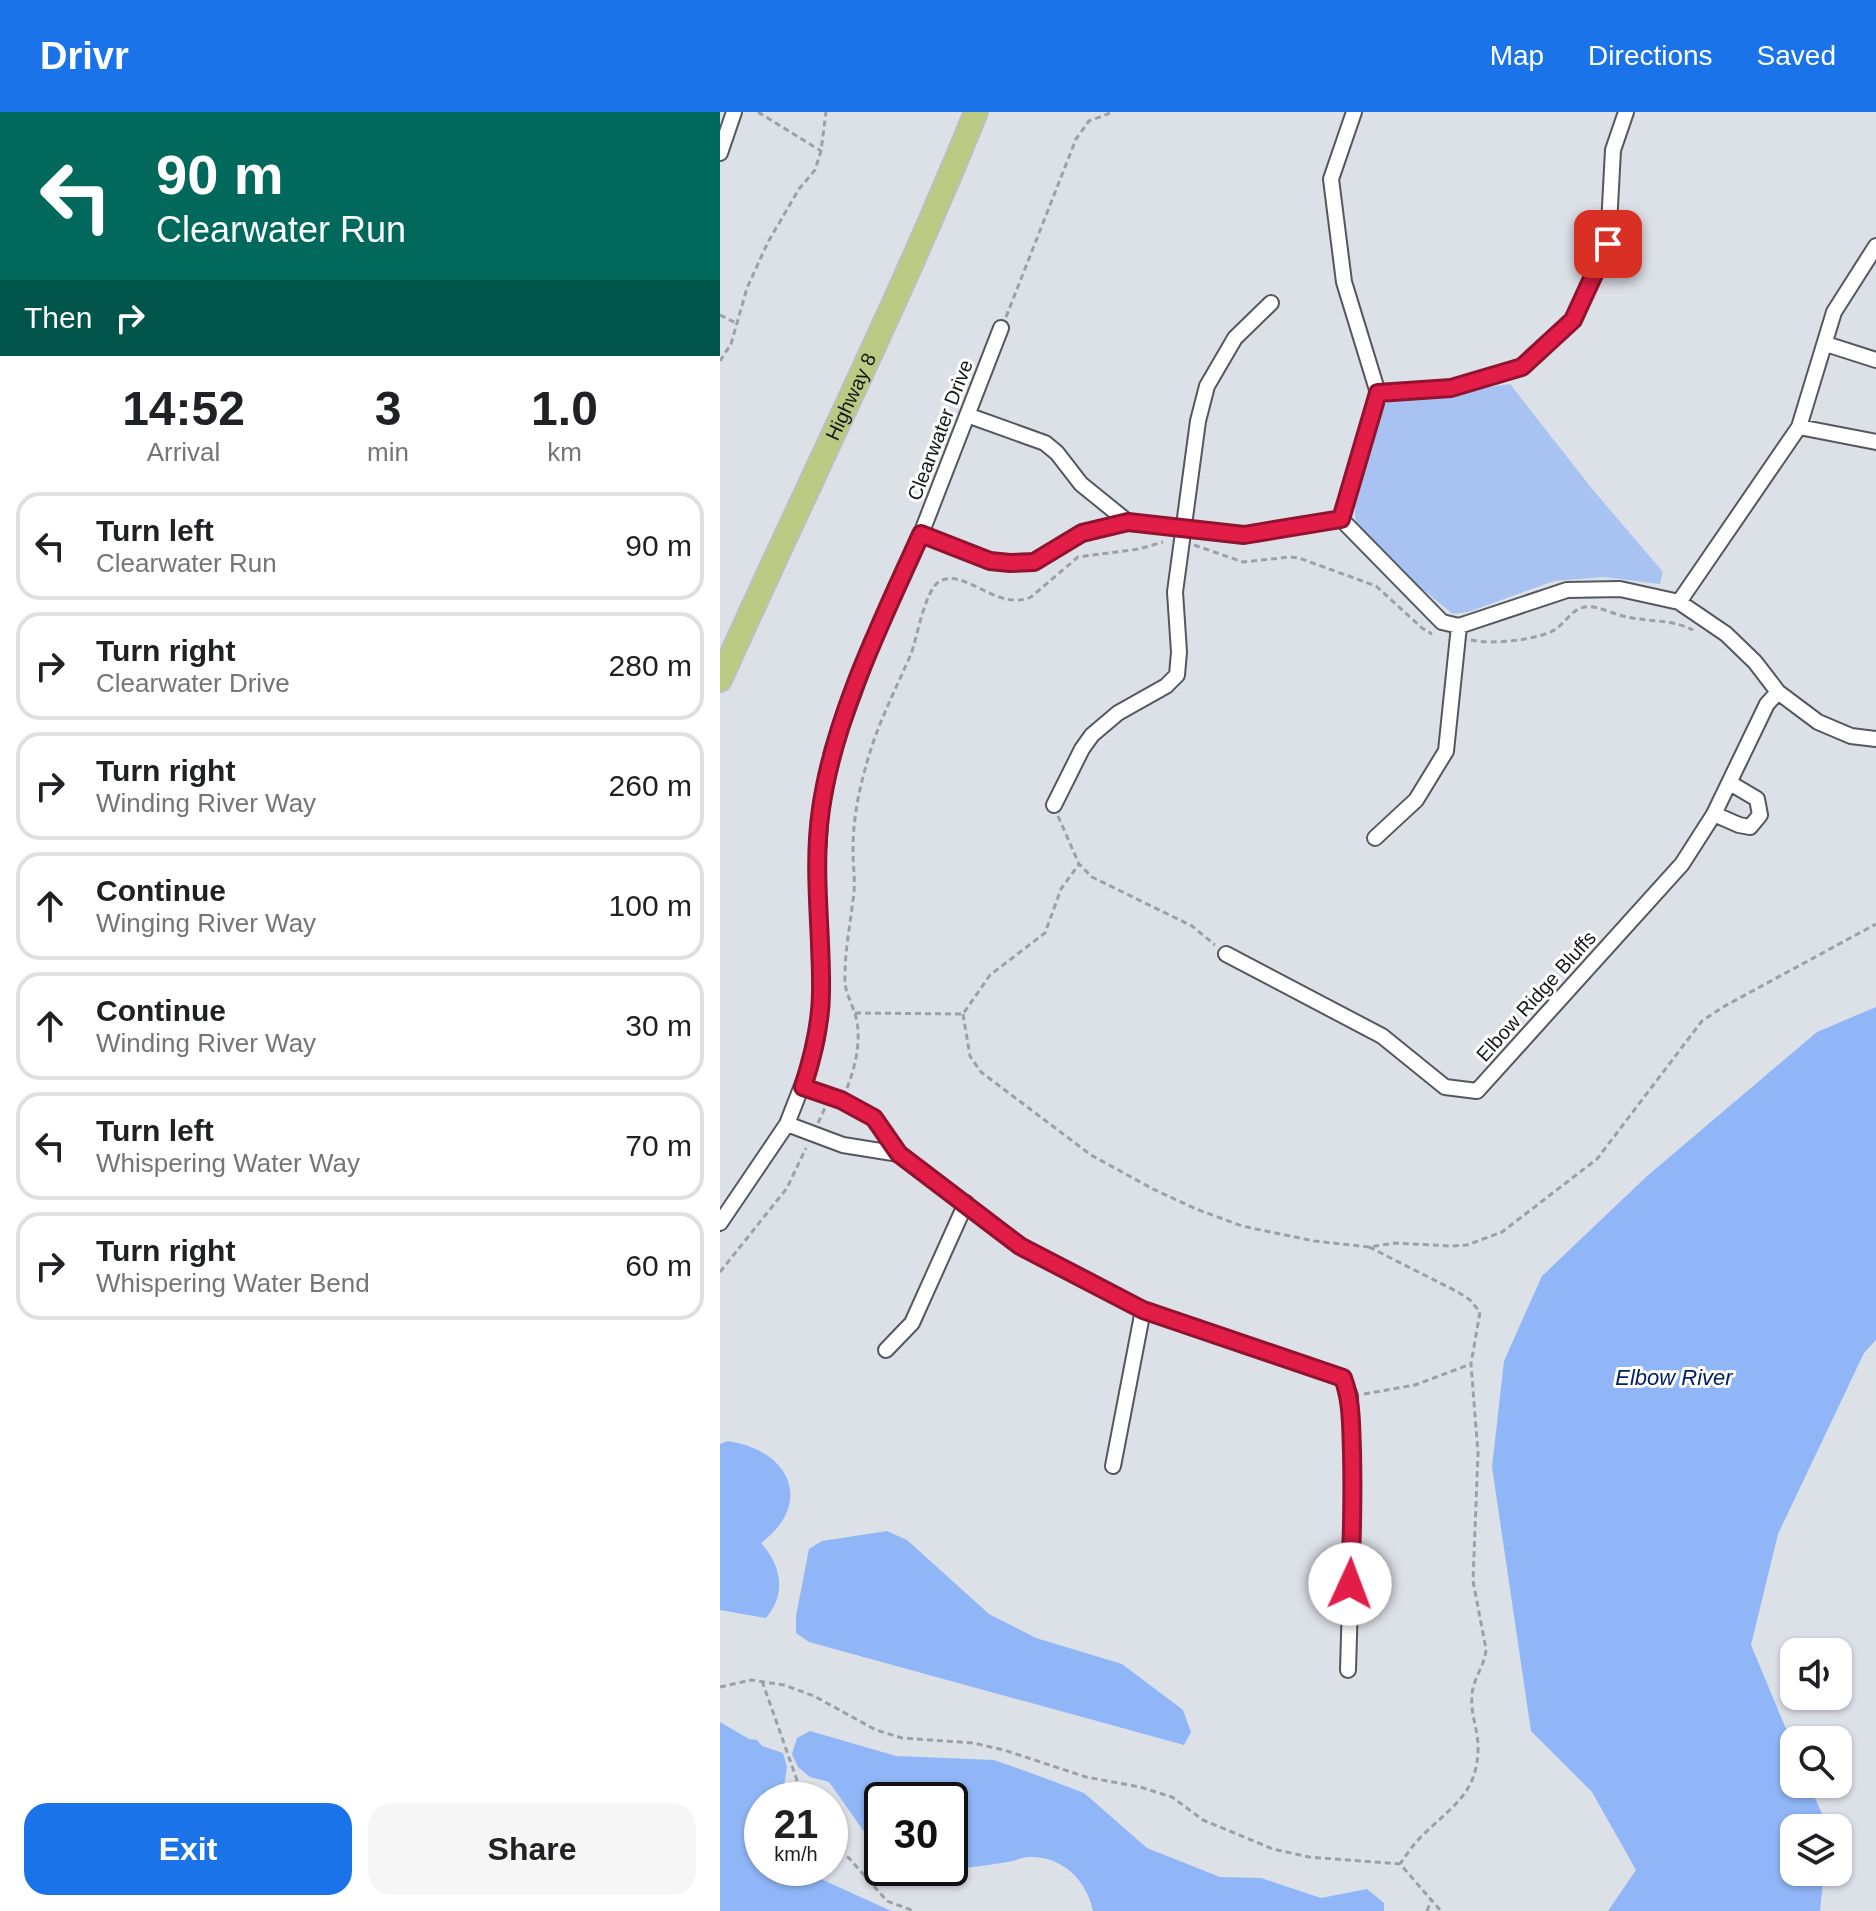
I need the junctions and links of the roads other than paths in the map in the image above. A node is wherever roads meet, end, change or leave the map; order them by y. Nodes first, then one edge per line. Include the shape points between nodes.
1 (734, 112) edge
2 (976, 112) edge
3 (1354, 112) edge
4 (1626, 112) edge
5 (720, 153) edge
6 (1876, 246) edge
7 (1271, 303) dead end
8 (1001, 328) road end
9 (1826, 344) junction
10 (1876, 360) edge
11 (1378, 393) junction
12 (967, 415) junction
13 (1799, 427) junction
14 (1876, 442) edge
15 (1341, 519) junction
16 (1128, 522) junction
17 (1183, 528) junction
18 (921, 534) junction
19 (1679, 602) junction
20 (1459, 626) junction
21 (720, 680) edge
22 (1778, 692) junction
23 (1876, 739) edge
24 (1730, 783) junction
25 (1054, 805) road end
26 (1714, 814) junction
27 (1375, 838) dead end
28 (1226, 954) road end
29 (803, 1087) junction
30 (787, 1124) junction
31 (899, 1154) junction
32 (966, 1203) junction
33 (720, 1223) edge
34 (1143, 1310) junction
35 (886, 1350) dead end
36 (1113, 1466) dead end
37 (1348, 1670) dead end

1 - 5 street
2 - 21 main road, Highway 8 via 874,351
3 - 11 street via 1331,179 1344,282
4 - 11 street via 1613,150 1608,244 1573,320 1522,367 1451,388
6 - 9 street via 1834,312
7 - 17 street via 1235,338 1207,386
8 - 12 street, Clearwater Drive
9 - 10 street
9 - 13 street
11 - 15 street
12 - 16 street via 1045,443 1081,484
12 - 18 street, Clearwater Drive
13 - 14 street
13 - 19 street
15 - 17 street via 1244,535
15 - 20 street via 1442,622
16 - 17 street
16 - 18 street via 1082,533 1034,562 990,561
17 - 25 street via 1175,592 1177,675 1092,735
18 - 29 street, Clearwater Drive via 872,643 832,752 817,865 821,993 817,1038
19 - 20 street via 1620,589 1567,590
19 - 22 street via 1744,650
20 - 27 street via 1446,751 1416,800
22 - 23 street via 1818,722 1851,736
22 - 24 street, Elbow Ridge Bluffs via 1767,704
24 - 26 street, Elbow Ridge Bluffs
24 - 26 street via 1757,799 1760,815 1744,827
26 - 28 street, Elbow Ridge Bluffs via 1682,864 1477,1091 1445,1087 1382,1036
29 - 30 street, Clearwater Drive
29 - 31 street via 874,1118
30 - 31 street via 843,1145
30 - 33 street, Clearwater Drive
31 - 32 street
32 - 34 street via 1020,1246
32 - 35 street via 912,1323
34 - 36 street
34 - 37 street via 1343,1378 1350,1396 1353,1499

